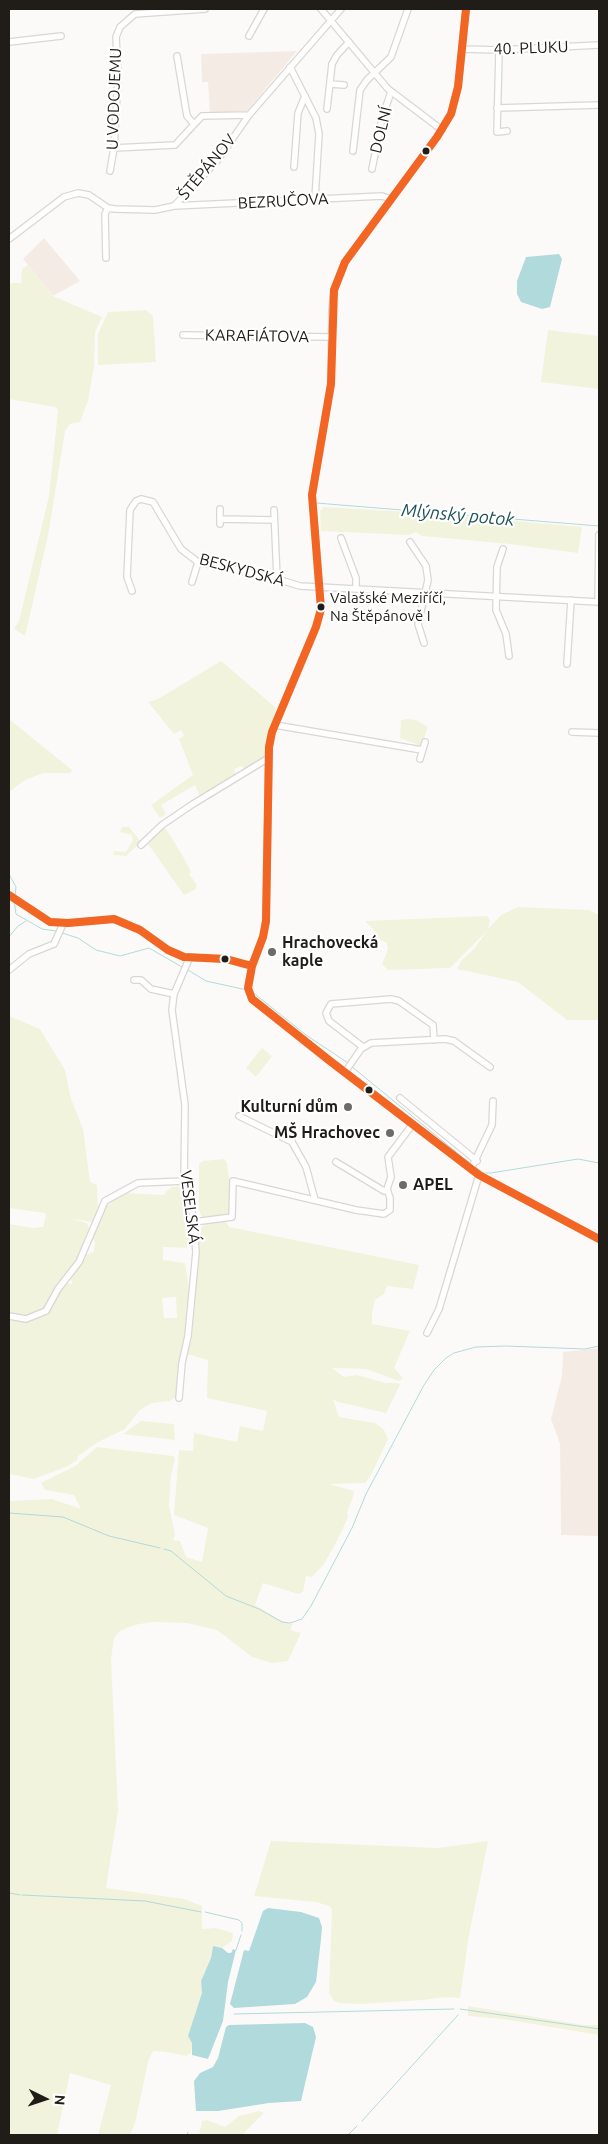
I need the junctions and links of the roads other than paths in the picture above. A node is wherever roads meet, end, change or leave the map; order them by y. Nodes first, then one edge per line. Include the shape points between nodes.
1 (205, 9) edge
2 (264, 9) edge
3 (321, 9) edge
4 (341, 9) edge
5 (408, 9) edge
6 (466, 9) edge
7 (331, 20) junction
8 (61, 36) dead end
9 (249, 36) dead end
10 (9, 42) edge
11 (349, 42) junction
12 (599, 45) edge
13 (462, 49) junction
14 (498, 50) junction
15 (177, 56) dead end
16 (290, 68) junction
17 (375, 73) junction
18 (330, 84) junction
19 (344, 85) dead end
20 (391, 92) junction
21 (305, 96) junction
22 (599, 105) edge
23 (327, 108) dead end
24 (497, 108) junction
25 (248, 115) junction
26 (193, 123) junction
27 (442, 130) junction
28 (507, 131) dead end
29 (114, 148) junction
30 (353, 151) dead end
31 (294, 167) dead end
32 (372, 169) dead end
33 (110, 171) dead end
34 (315, 199) junction
35 (391, 199) junction
36 (174, 206) junction
37 (108, 208) junction
38 (9, 239) edge
39 (106, 258) dead end
40 (183, 335) dead end
41 (331, 337) junction
42 (220, 509) dead end
43 (274, 510) dead end
44 (274, 520) junction
45 (599, 535) edge
46 (340, 538) dead end
47 (410, 542) dead end
48 (503, 549) dead end
49 (198, 562) junction
50 (276, 578) junction
51 (192, 582) dead end
52 (320, 588) junction
53 (356, 589) junction
54 (132, 591) dead end
55 (427, 593) junction
56 (496, 596) junction
57 (572, 600) junction
58 (598, 602) edge
59 (424, 644) dead end
60 (509, 656) dead end
61 (567, 664) dead end
62 (275, 725) junction
63 (572, 732) dead end
64 (599, 733) edge
65 (424, 742) dead end
66 (422, 750) junction
67 (420, 759) dead end
68 (267, 760) junction
69 (142, 845) dead end
70 (10, 896) edge
71 (61, 929) junction
72 (189, 959) junction
73 (252, 966) junction
74 (9, 970) edge
75 (134, 980) dead end
76 (174, 994) junction
77 (434, 1040) junction
78 (363, 1047) junction
79 (348, 1067) junction
80 (490, 1067) dead end
81 (400, 1098) dead end
82 (493, 1101) dead end
83 (239, 1116) dead end
84 (412, 1124) junction
85 (336, 1162) dead end
86 (474, 1165) junction
87 (479, 1175) junction
88 (184, 1182) junction
89 (387, 1189) junction
90 (314, 1200) junction
91 (194, 1222) junction
92 (599, 1239) edge
93 (9, 1316) edge
94 (427, 1333) dead end
95 (179, 1398) dead end

1 - 29 street, U VODOJEMU via 135,14 120,26 116,37 118,76
2 - 9 street
3 - 7 street
4 - 7 street, ŠTĚPÁNOV
5 - 17 street via 391,57
6 - 13 street
7 - 11 street
7 - 16 street, ŠTĚPÁNOV
8 - 10 street
11 - 17 street
11 - 18 street via 335,58
12 - 14 street, 40. PLUKU
13 - 14 street, 40. PLUKU
13 - 27 street via 456,100
14 - 24 street
15 - 26 street via 187,116
16 - 21 street
16 - 25 street, ŠTĚPÁNOV
17 - 20 street
17 - 30 street via 360,90
18 - 19 street
18 - 23 street
20 - 27 street
20 - 32 street, DOLNÍ via 382,118
21 - 31 street via 298,114
21 - 34 street via 316,118 319,134
22 - 24 street
24 - 28 street via 497,132
25 - 26 street via 202,116
25 - 36 street, ŠTĚPÁNOV via 217,161
26 - 29 street via 175,145
27 - 35 street
29 - 33 street, U VODOJEMU
34 - 35 street, BEZRUČOVA via 382,196
34 - 36 street, BEZRUČOVA
35 - 41 street via 339,273 333,300
36 - 37 street, ŠTĚPÁNOV via 155,210
37 - 38 street via 89,195 70,194
37 - 39 street via 105,214
40 - 41 street, KARAFIÁTOVA
41 - 52 street via 330,389 312,489
42 - 44 street via 220,522
43 - 44 street
44 - 50 street
45 - 58 street
46 - 53 street via 356,578
47 - 55 street via 426,566
48 - 56 street via 497,568
49 - 50 street, BESKYDSKÁ
49 - 51 street
49 - 54 street, BESKYDSKÁ via 181,548 153,502 136,501 130,510 127,577
50 - 52 street, BESKYDSKÁ
52 - 53 street, BESKYDSKÁ
52 - 62 street via 318,621
53 - 55 street, BESKYDSKÁ
55 - 56 street, BESKYDSKÁ
55 - 59 street via 418,624
56 - 57 street, BESKYDSKÁ
56 - 60 street via 496,610 506,634
57 - 58 street, BESKYDSKÁ
57 - 61 street
62 - 66 street
62 - 68 street
63 - 64 street
65 - 66 street
66 - 67 street
68 - 69 street via 162,825
68 - 73 street via 266,921
70 - 71 street
71 - 72 street via 114,918
71 - 74 street via 54,944 29,954
72 - 73 street via 226,959
72 - 76 street, VESELSKÁ
73 - 79 street via 249,990 256,1002
75 - 76 street via 141,980 151,989
76 - 88 street, VESELSKÁ via 173,1026 185,1105
77 - 78 street via 371,1043
77 - 78 street via 433,1025 399,1000 331,1004 326,1013 329,1022
77 - 80 street via 454,1041
78 - 79 street
79 - 84 street
81 - 86 street
82 - 86 street via 492,1125
83 - 90 street via 292,1142 306,1167
84 - 86 street
84 - 89 street via 388,1157 391,1177
85 - 89 street via 384,1191
86 - 87 street
87 - 92 street
87 - 94 street via 439,1309
88 - 91 street, VESELSKÁ
88 - 93 street via 138,1183 104,1201 79,1262 46,1311 26,1319
89 - 90 street via 390,1210 384,1214
90 - 91 street via 233,1181 232,1218
91 - 95 street, VESELSKÁ via 196,1252

